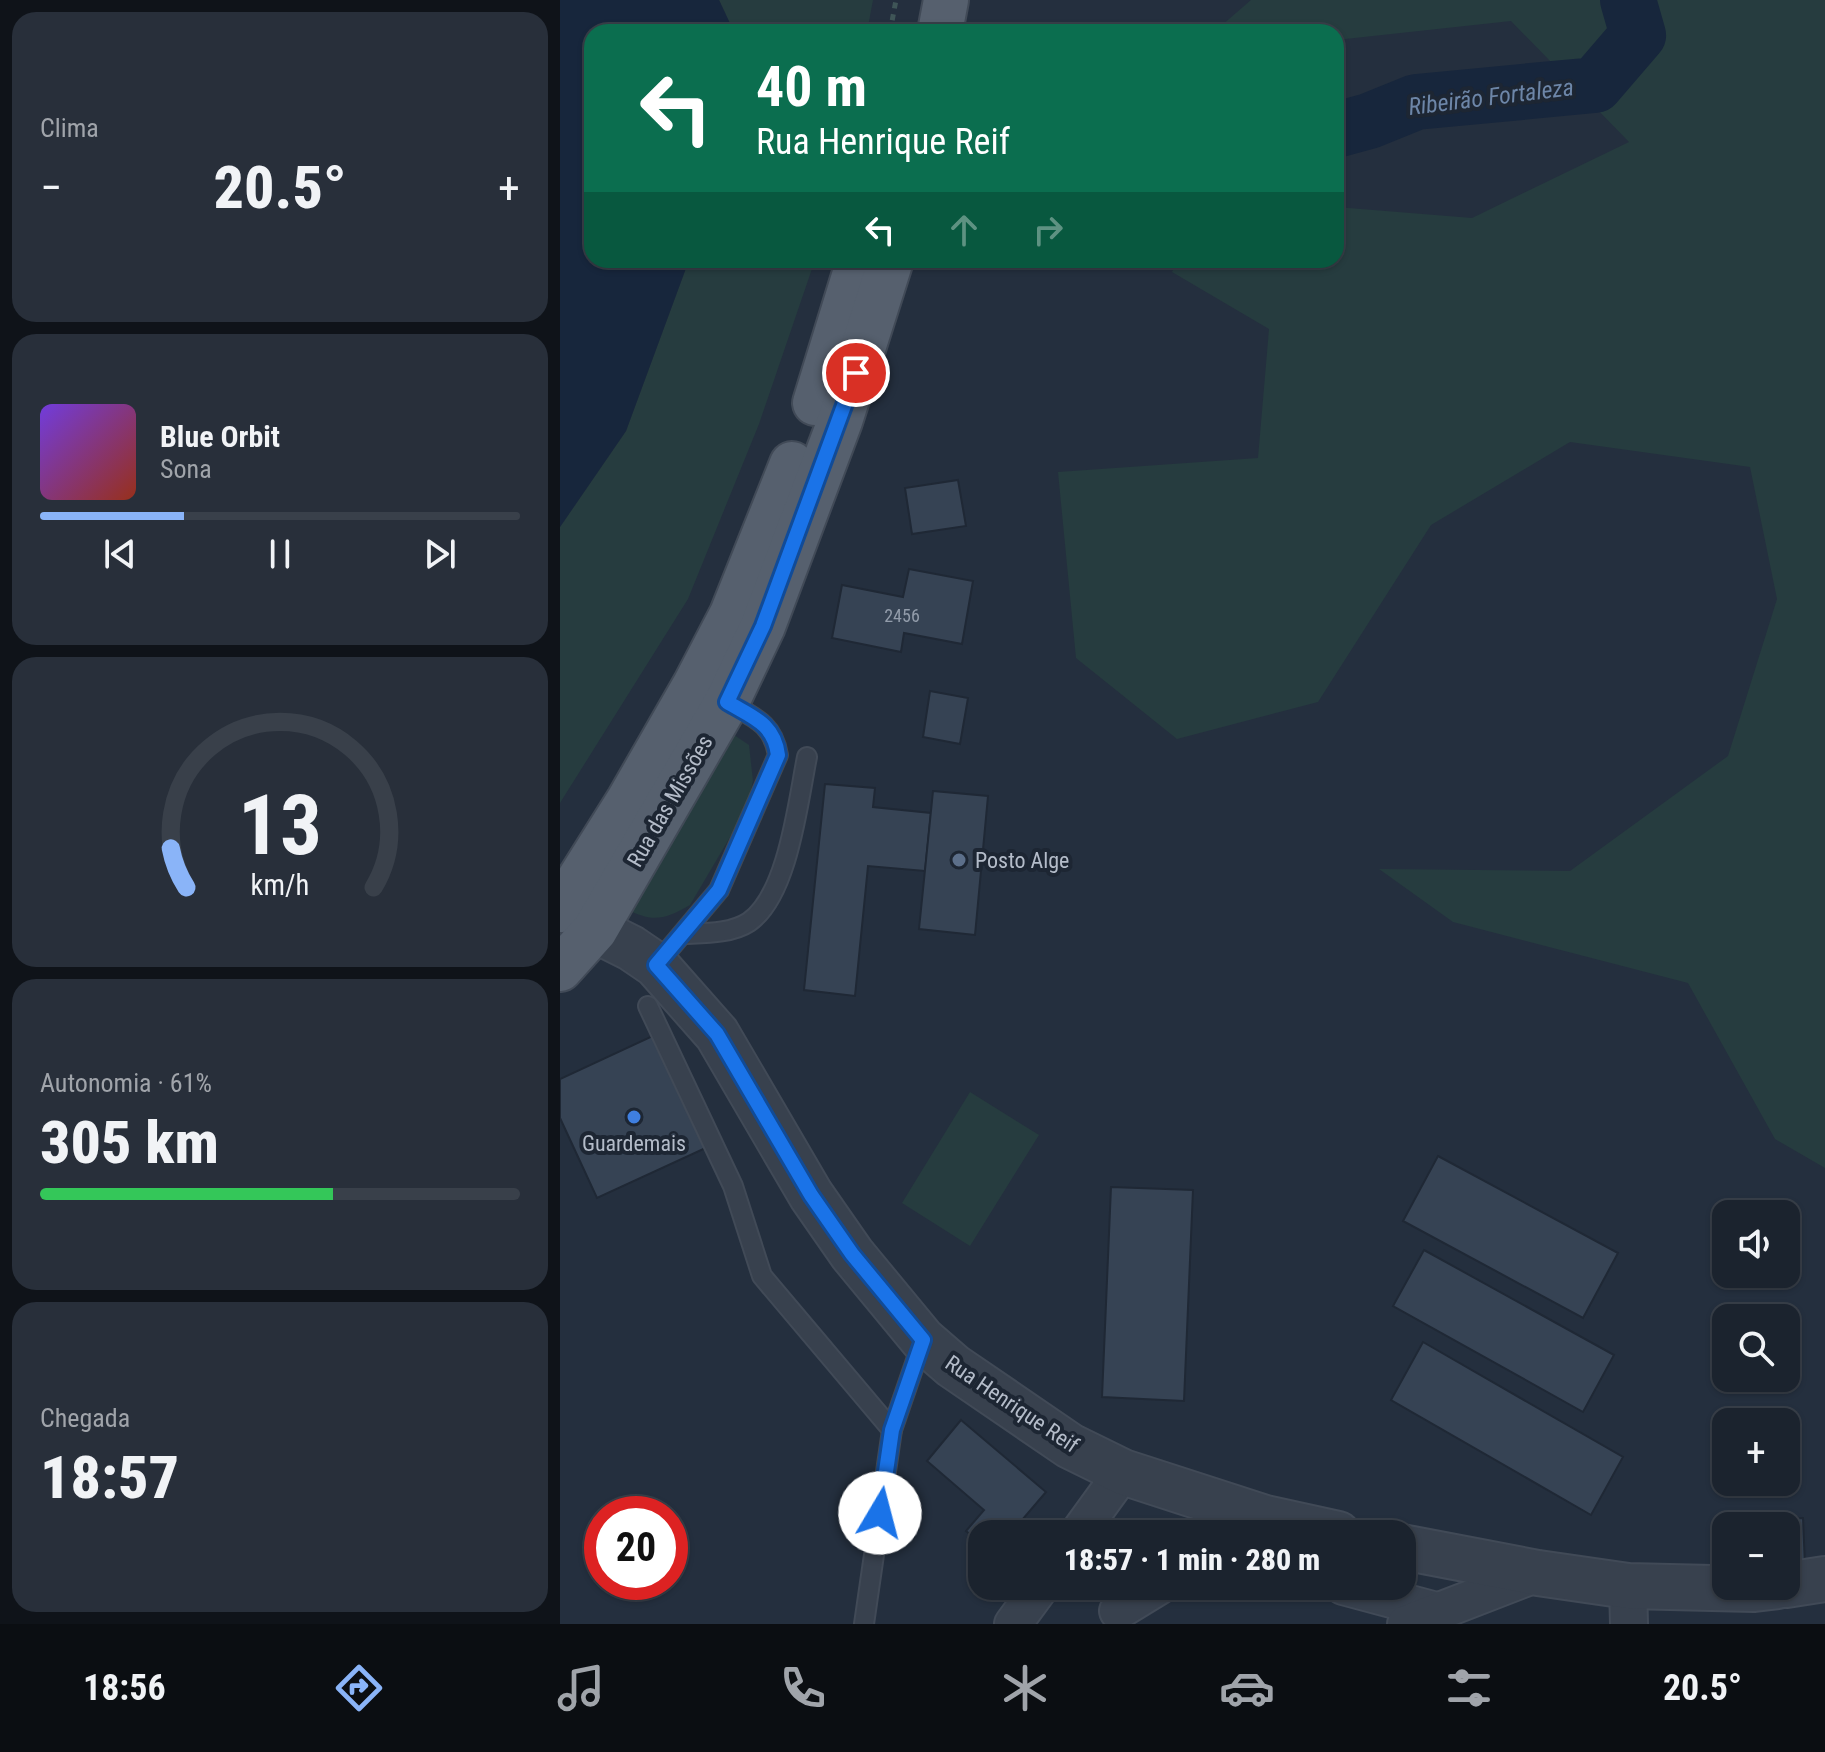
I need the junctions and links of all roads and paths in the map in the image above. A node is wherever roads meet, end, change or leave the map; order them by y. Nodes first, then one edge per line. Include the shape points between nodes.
1 (896, 0) edge
2 (916, 0) edge
3 (946, 0) edge
4 (892, 24) edge
5 (912, 24) edge
6 (942, 24) edge
7 (856, 268) edge
8 (888, 268) edge
9 (711, 694) junction
10 (807, 757) dead end
11 (572, 916) edge
12 (662, 968) junction
13 (560, 969) edge
14 (923, 1340) junction
15 (892, 1430) junction
16 (1123, 1472) junction
17 (1088, 1520) edge
18 (1274, 1520) edge
19 (1416, 1550) edge
20 (1538, 1573) junction
21 (1825, 1579) edge
22 (1800, 1583) edge
23 (1712, 1594) edge
24 (1031, 1600) edge
25 (1136, 1600) edge
26 (1378, 1600) edge
27 (1629, 1605) edge
28 (1118, 1611) dead end
29 (1423, 1618) edge
30 (864, 1624) edge
31 (1013, 1624) edge

1 - 4 path
2 - 5 main road
3 - 6 main road
7 - 9 main road, Rua das Missões via 803,436 732,614
8 - 9 main road, Rua das Missões via 840,421 763,626
9 - 11 main road, Rua das Missões
9 - 12 lane via 766,725 778,755 719,890
10 - 12 lane via 786,861 764,908 747,924 718,932
11 - 12 street, Rua Henrique Reif
11 - 13 main road, Rua das Missões
12 - 14 street, Rua Henrique Reif via 717,1034 811,1195 852,1254
12 - 15 lane via 762,1276
14 - 15 lane
14 - 16 street, Rua Henrique Reif via 1070,1446
15 - 30 lane
16 - 17 street
16 - 18 street, Rua Henrique Reif
19 - 20 street
20 - 27 street
20 - 29 street
21 - 22 street
23 - 27 street
24 - 31 street
25 - 28 street
26 - 29 street

